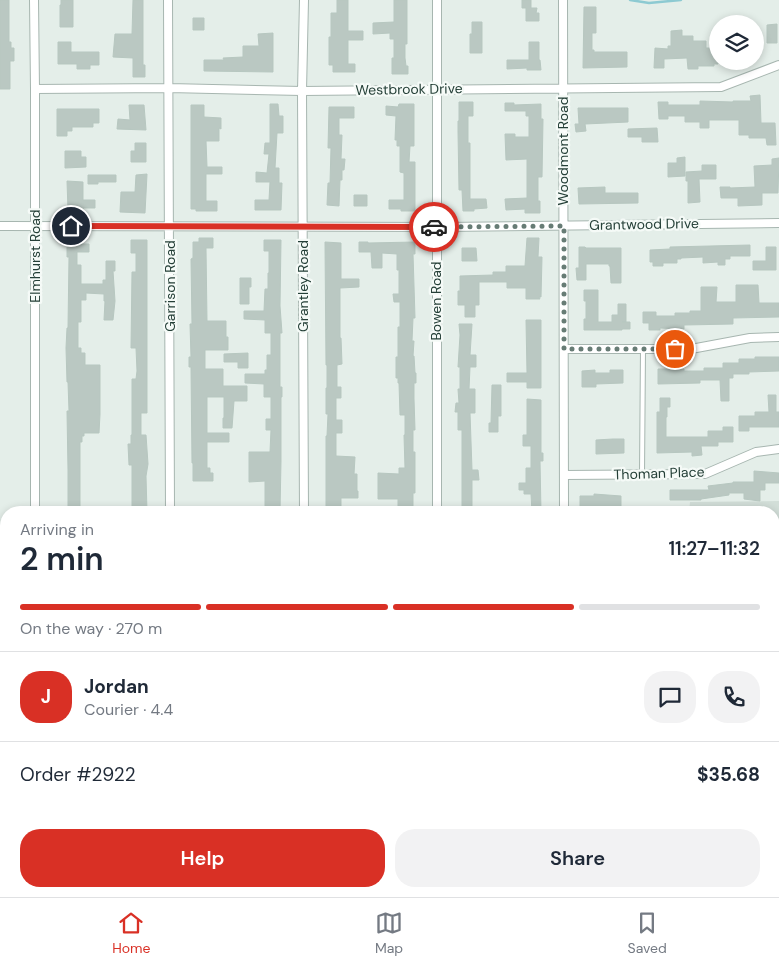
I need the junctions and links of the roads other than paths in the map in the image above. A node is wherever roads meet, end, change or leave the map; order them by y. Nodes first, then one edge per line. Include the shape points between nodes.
1 (34, 0) edge
2 (168, 0) edge
3 (304, 0) edge
4 (437, 0) edge
5 (563, 0) edge
6 (779, 65) edge
7 (169, 88) junction
8 (563, 88) junction
9 (35, 89) junction
10 (438, 89) junction
11 (302, 91) junction
12 (779, 223) edge
13 (0, 226) edge
14 (35, 226) junction
15 (170, 226) junction
16 (303, 226) junction
17 (564, 226) junction
18 (436, 227) junction
19 (779, 337) edge
20 (564, 349) junction
21 (643, 350) junction
22 (779, 448) edge
23 (642, 474) junction
24 (564, 475) junction
25 (35, 506) edge
26 (170, 506) edge
27 (304, 506) edge
28 (437, 506) edge
29 (564, 506) edge

1 - 9 street, Elmhurst Road
2 - 7 street, Garrison Road
3 - 11 street, Grantley Road
4 - 10 street, Bowen Road
5 - 8 street, Woodmont Road
6 - 8 street, Westbrook Drive via 721,87
7 - 9 street, Westbrook Drive
7 - 11 street, Westbrook Drive
7 - 15 street, Garrison Road
8 - 10 street, Westbrook Drive
8 - 17 street, Woodmont Road
9 - 14 street, Elmhurst Road
10 - 11 street, Westbrook Drive
10 - 18 street, Bowen Road
11 - 16 street, Grantley Road
12 - 17 street, Grantwood Drive
13 - 14 street, Grantwood Drive
14 - 15 street, Grantwood Drive
14 - 25 street, Elmhurst Road
15 - 16 street, Grantwood Drive
15 - 26 street, Garrison Road
16 - 18 street, Grantwood Drive
16 - 27 street, Grantley Road
17 - 18 street, Grantwood Drive
17 - 20 street, Woodmont Road
18 - 28 street, Bowen Road
19 - 21 street via 750,338 691,349
20 - 21 street
20 - 24 street, Woodmont Road
21 - 23 lane
22 - 23 street, Thoman Place via 756,452 705,474
23 - 24 street, Thoman Place
24 - 29 street, Woodmont Road

